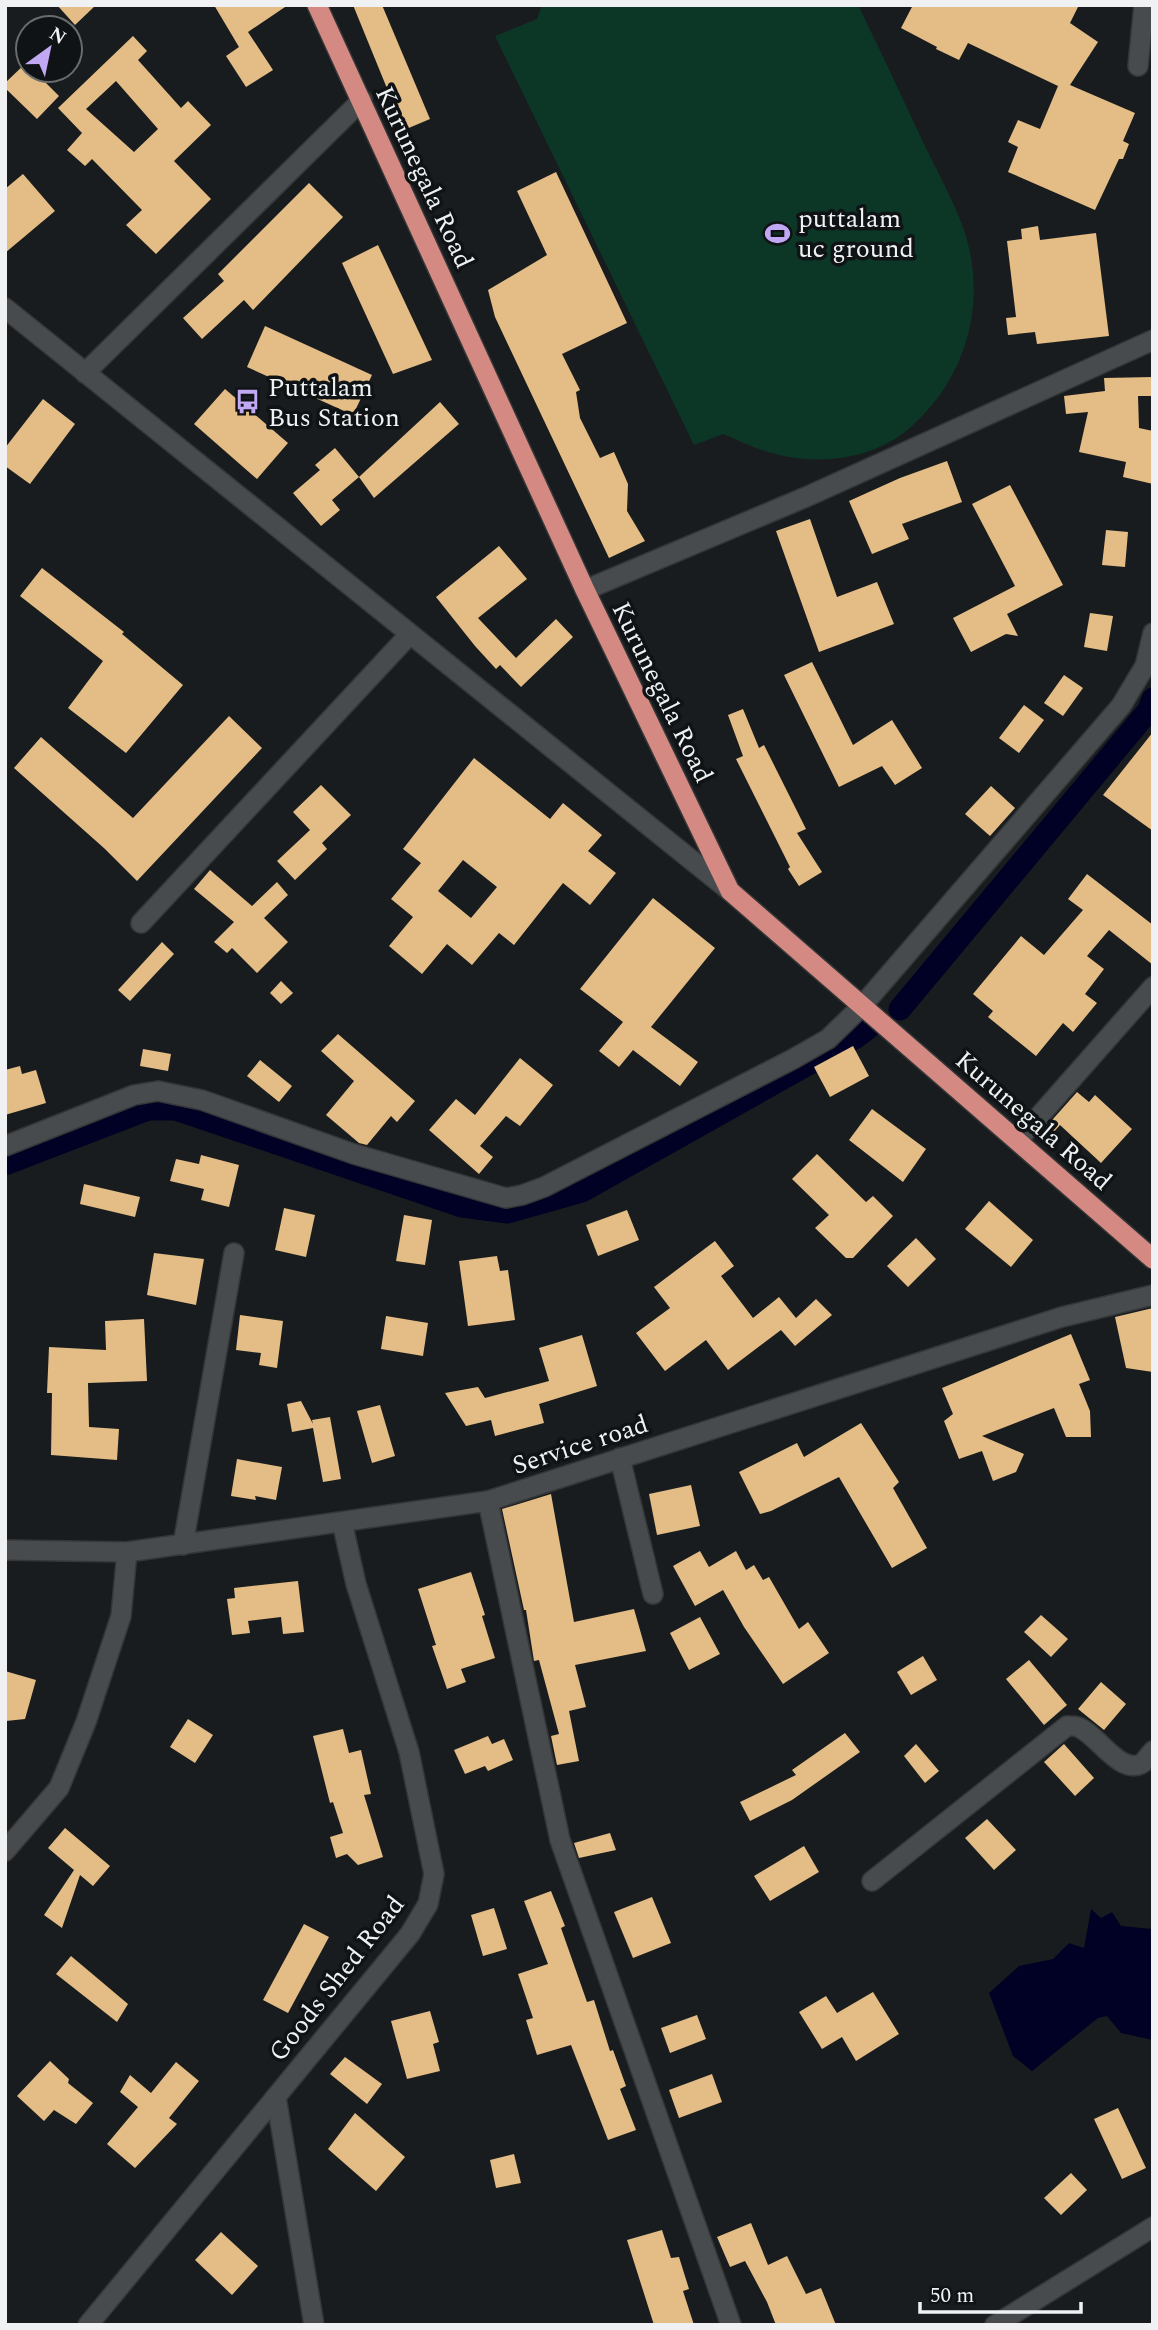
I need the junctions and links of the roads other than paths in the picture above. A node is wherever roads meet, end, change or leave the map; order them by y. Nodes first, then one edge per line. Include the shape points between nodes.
1 (317, 5) edge
2 (1144, 5) edge
3 (1138, 66) dead end
4 (362, 100) junction
5 (5, 308) edge
6 (1153, 340) edge
7 (85, 373) junction
8 (585, 590) junction
9 (1153, 633) edge
10 (410, 634) junction
11 (730, 891) junction
12 (141, 923) dead end
13 (1153, 987) edge
14 (862, 1006) junction
15 (1017, 1140) junction
16 (5, 1146) edge
17 (234, 1253) dead end
18 (1153, 1259) edge
19 (1153, 1295) edge
20 (620, 1458) junction
21 (488, 1501) junction
22 (342, 1522) junction
23 (183, 1545) junction
24 (5, 1550) edge
25 (127, 1552) junction
26 (653, 1594) dead end
27 (1153, 1751) edge
28 (5, 1851) edge
29 (872, 1881) dead end
30 (275, 2097) junction
31 (1153, 2227) edge
32 (88, 2325) edge
33 (314, 2325) edge
34 (731, 2325) edge
35 (995, 2325) edge

1 - 4 highway, Kurunegala Road
2 - 3 street
4 - 7 street
4 - 8 highway, Kurunegala Road
5 - 7 street
6 - 8 street via 806,497
7 - 10 street
8 - 11 highway, Kurunegala Road
9 - 14 street via 1145,666 1121,706
10 - 11 street
10 - 12 street
11 - 14 highway, Kurunegala Road
13 - 15 street
14 - 15 highway, Kurunegala Road
14 - 16 street via 828,1039 793,1059 544,1187 506,1198 354,1154 202,1100 158,1091 134,1095
15 - 18 highway, Kurunegala Road
17 - 23 street
19 - 20 street, Service road via 1062,1317
20 - 21 street, Service road
20 - 26 street
21 - 22 street, Service road
21 - 34 street via 561,1840
22 - 23 street, Service road
22 - 30 street, Goods Shed Road via 356,1584 409,1752 434,1874 428,1904 410,1934
23 - 25 street, Service road
24 - 25 street, Service road
25 - 28 street via 121,1616 60,1788
27 - 29 street via 1142,1763 1130,1765 1115,1758 1087,1732 1067,1726
30 - 32 street, Goods Shed Road
30 - 33 street
31 - 35 street

